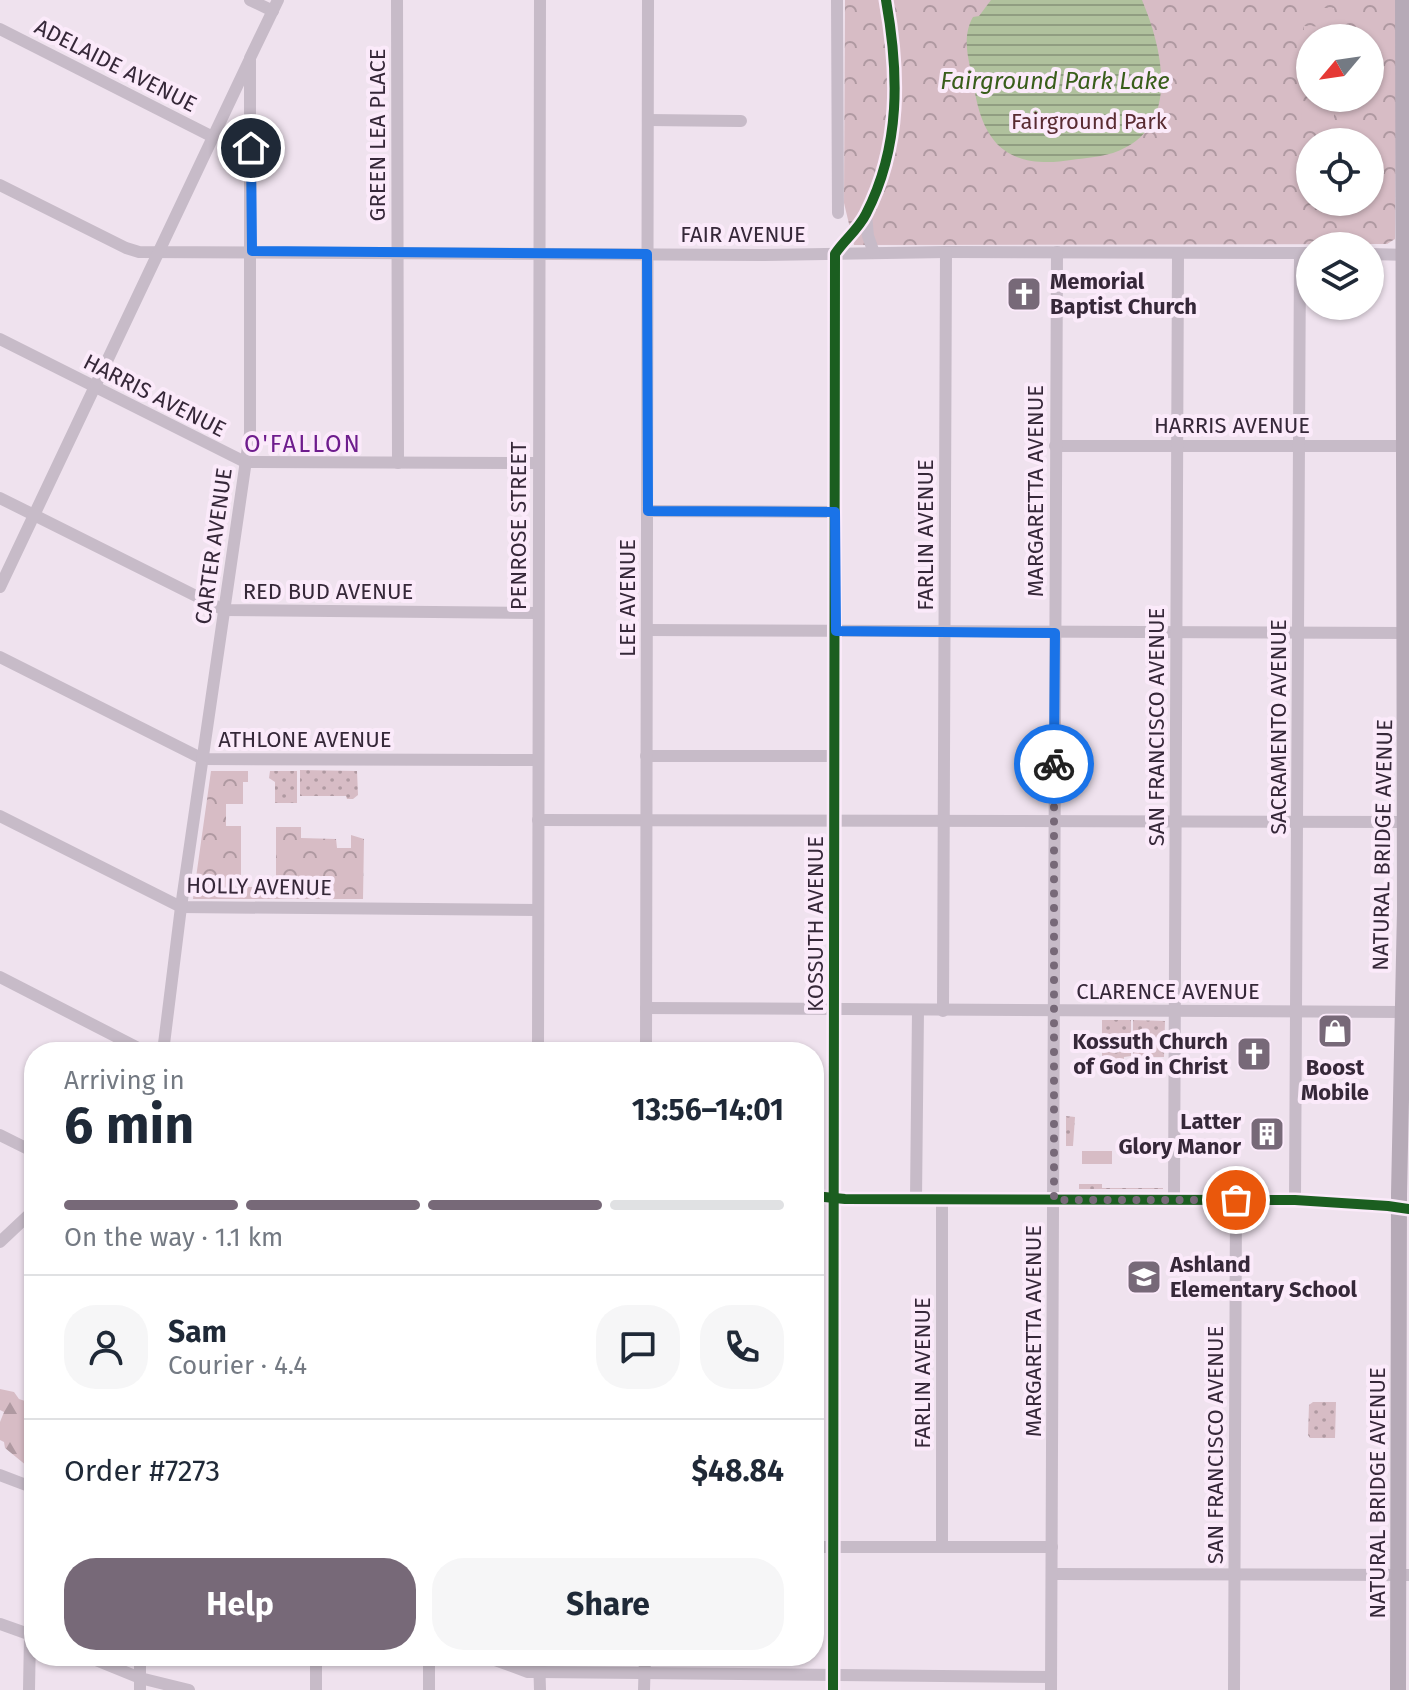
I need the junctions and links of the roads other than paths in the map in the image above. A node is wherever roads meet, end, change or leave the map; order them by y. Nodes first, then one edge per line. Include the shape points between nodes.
1 (250, 0) edge
2 (397, 0) edge
3 (540, 0) edge
4 (648, 0) edge
5 (837, 0) edge
6 (886, 0) edge
7 (1403, 0) edge
8 (276, 6) edge
9 (0, 29) edge
10 (250, 58) junction
11 (648, 120) junction
12 (741, 121) dead end
13 (213, 137) junction
14 (1403, 151) junction
15 (1409, 177) edge
16 (0, 185) edge
17 (838, 213) dead end
18 (866, 215) junction
19 (158, 251) junction
20 (252, 251) junction
21 (396, 252) junction
22 (946, 252) junction
23 (1057, 252) junction
24 (538, 253) junction
25 (874, 253) junction
26 (1296, 253) edge
27 (647, 254) junction
28 (835, 254) junction
29 (1178, 254) junction
30 (1384, 256) edge
31 (1407, 259) edge
32 (1303, 320) edge
33 (0, 339) edge
34 (94, 387) junction
35 (1177, 445) junction
36 (1300, 445) junction
37 (1055, 446) junction
38 (1407, 446) edge
39 (245, 462) junction
40 (398, 463) junction
41 (539, 463) junction
42 (0, 498) edge
43 (648, 511) junction
44 (835, 512) junction
45 (34, 515) junction
46 (0, 587) edge
47 (224, 610) junction
48 (537, 613) junction
49 (647, 630) junction
50 (836, 631) junction
51 (945, 633) junction
52 (1055, 633) junction
53 (1176, 633) junction
54 (1297, 633) junction
55 (1406, 633) junction
56 (0, 657) edge
57 (646, 756) junction
58 (835, 756) junction
59 (203, 759) junction
60 (538, 760) junction
61 (0, 816) edge
62 (538, 820) junction
63 (646, 821) junction
64 (835, 821) junction
65 (944, 822) junction
66 (1053, 822) junction
67 (1175, 822) junction
68 (1405, 822) junction
69 (1297, 823) junction
70 (181, 907) junction
71 (537, 910) junction
72 (0, 977) edge
73 (646, 1008) junction
74 (918, 1010) junction
75 (835, 1011) junction
76 (943, 1011) junction
77 (1055, 1011) junction
78 (1175, 1011) junction
79 (1297, 1012) junction
80 (1402, 1012) junction
81 (127, 1042) edge
82 (164, 1042) edge
83 (538, 1042) edge
84 (646, 1042) edge
85 (1401, 1100) junction
86 (0, 1135) edge
87 (1409, 1145) edge
88 (24, 1147) edge
89 (824, 1197) edge
90 (835, 1198) junction
91 (916, 1199) junction
92 (942, 1199) junction
93 (1054, 1200) junction
94 (1174, 1200) junction
95 (1236, 1200) junction
96 (1295, 1200) junction
97 (1405, 1208) edge
98 (24, 1219) edge
99 (1409, 1235) edge
100 (0, 1242) edge
101 (1400, 1472) junction
102 (0, 1475) edge
103 (24, 1484) edge
104 (942, 1546) junction
105 (824, 1547) edge
106 (835, 1547) junction
107 (1052, 1547) junction
108 (1409, 1559) edge
109 (1052, 1574) junction
110 (1404, 1575) edge
111 (1234, 1576) junction
112 (0, 1624) edge
113 (24, 1632) edge
114 (30, 1666) edge
115 (105, 1666) edge
116 (316, 1666) edge
117 (429, 1666) edge
118 (512, 1666) edge
119 (539, 1666) edge
120 (645, 1666) edge
121 (539, 1672) junction
122 (645, 1672) junction
123 (833, 1675) junction
124 (140, 1684) edge
125 (1051, 1684) edge
126 (29, 1690) edge
127 (189, 1690) edge
128 (316, 1690) edge
129 (429, 1690) edge
130 (540, 1690) edge
131 (644, 1690) edge
132 (833, 1690) edge
133 (1234, 1690) edge
134 (1398, 1690) edge

1 - 8 street
2 - 21 street, GREEN LEA PLACE
3 - 24 street, PENROSE STREET
4 - 11 street, LEE AVENUE
5 - 17 street
6 - 18 street via 896,97 885,164
7 - 14 main road, NATURAL BRIDGE AVENUE
8 - 10 street, CARTER AVENUE
9 - 13 street, ADELAIDE AVENUE
10 - 13 street
10 - 20 street, CARTER AVENUE
11 - 12 street
11 - 27 street, LEE AVENUE
13 - 19 street
14 - 15 main road
14 - 31 main road, NATURAL BRIDGE AVENUE
16 - 19 street, FAIR AVENUE via 126,248
18 - 25 street
18 - 28 street
19 - 20 street, FAIR AVENUE
19 - 34 street
20 - 21 street, FAIR AVENUE
20 - 39 street, CARTER AVENUE via 251,420
21 - 24 street, FAIR AVENUE
21 - 40 street, GREEN LEA PLACE
22 - 23 street, FAIR AVENUE
22 - 25 street, FAIR AVENUE
22 - 51 street, FARLIN AVENUE
23 - 29 street, FAIR AVENUE
23 - 37 street, MARGARETTA AVENUE
24 - 27 street, FAIR AVENUE
24 - 41 street, PENROSE STREET
25 - 28 street, FAIR AVENUE
26 - 29 street, FAIR AVENUE
27 - 28 street, FAIR AVENUE
27 - 43 street, LEE AVENUE
28 - 44 street, KOSSUTH AVENUE
29 - 35 street, SAN FRANCISCO AVENUE
30 - 31 street
31 - 38 main road, NATURAL BRIDGE AVENUE
32 - 36 street, SACRAMENTO AVENUE
33 - 34 street, HARRIS AVENUE
34 - 39 street, HARRIS AVENUE
34 - 45 street
35 - 36 street, HARRIS AVENUE
35 - 37 street, HARRIS AVENUE
35 - 53 street, SAN FRANCISCO AVENUE
36 - 38 street, HARRIS AVENUE
36 - 54 street, SACRAMENTO AVENUE
37 - 52 street, MARGARETTA AVENUE
38 - 55 main road, NATURAL BRIDGE AVENUE
39 - 40 street, HARRIS AVENUE
39 - 47 street, CARTER AVENUE
40 - 41 street, HARRIS AVENUE
41 - 48 street, PENROSE STREET
42 - 45 street, RED BUD AVENUE
43 - 44 street
43 - 49 street, LEE AVENUE
44 - 50 street, KOSSUTH AVENUE
45 - 46 street
45 - 47 street, RED BUD AVENUE
47 - 48 street, RED BUD AVENUE
47 - 59 street, CARTER AVENUE
48 - 60 street, PENROSE STREET
49 - 50 street
49 - 57 street, LEE AVENUE
50 - 51 street
50 - 58 street, KOSSUTH AVENUE
51 - 52 street
51 - 65 street, FARLIN AVENUE
52 - 53 street
52 - 66 street, MARGARETTA AVENUE
53 - 54 street
53 - 67 street, SAN FRANCISCO AVENUE
54 - 55 street
54 - 69 street, SACRAMENTO AVENUE
55 - 68 main road, NATURAL BRIDGE AVENUE
56 - 59 street, ATHLONE AVENUE
57 - 58 street
57 - 63 street, LEE AVENUE
58 - 64 street, KOSSUTH AVENUE
59 - 60 street, ATHLONE AVENUE
59 - 70 street, CARTER AVENUE
60 - 62 street, PENROSE STREET
61 - 70 street, HOLLY AVENUE
62 - 63 street
62 - 71 street, PENROSE STREET
63 - 64 street
63 - 73 street, LEE AVENUE
64 - 65 street
64 - 75 street, KOSSUTH AVENUE
65 - 66 street
65 - 76 street, FARLIN AVENUE
66 - 67 street
66 - 77 street, MARGARETTA AVENUE
67 - 69 street
67 - 78 street, SAN FRANCISCO AVENUE
68 - 69 street
68 - 80 main road, NATURAL BRIDGE AVENUE
69 - 79 street, SACRAMENTO AVENUE
70 - 71 street, HOLLY AVENUE
70 - 82 street, CARTER AVENUE
71 - 83 street, PENROSE STREET
72 - 81 street
73 - 75 street, CLARENCE AVENUE
73 - 84 street, LEE AVENUE
74 - 75 street, CLARENCE AVENUE
74 - 76 street, CLARENCE AVENUE
74 - 91 street
75 - 90 street, KOSSUTH AVENUE
76 - 77 street, CLARENCE AVENUE
77 - 78 street, CLARENCE AVENUE
77 - 93 street, MARGARETTA AVENUE
78 - 79 street, CLARENCE AVENUE
78 - 94 street, SAN FRANCISCO AVENUE
79 - 80 street, CLARENCE AVENUE
79 - 96 street, SACRAMENTO AVENUE
80 - 85 main road, NATURAL BRIDGE AVENUE
85 - 87 main road
85 - 97 main road, NATURAL BRIDGE AVENUE
86 - 88 street
89 - 90 street
90 - 91 street
90 - 106 street, KOSSUTH AVENUE
91 - 92 street
92 - 93 street
92 - 104 street, FARLIN AVENUE
93 - 94 street
93 - 107 street, MARGARETTA AVENUE
94 - 95 street
95 - 96 street
95 - 111 street, SAN FRANCISCO AVENUE
96 - 97 street
97 - 99 main road
97 - 101 main road, NATURAL BRIDGE AVENUE
98 - 100 street
101 - 108 main road via 1406,1490
101 - 110 main road, NATURAL BRIDGE AVENUE
102 - 103 street
104 - 106 street
104 - 107 street
105 - 106 street
106 - 123 street, KOSSUTH AVENUE
107 - 109 street, MARGARETTA AVENUE
109 - 111 street
109 - 125 street, MARGARETTA AVENUE
110 - 111 street
110 - 134 main road, NATURAL BRIDGE AVENUE
111 - 133 street, SAN FRANCISCO AVENUE
112 - 113 street
114 - 126 street
115 - 124 street
116 - 128 street
117 - 129 street
118 - 121 street
119 - 121 street
120 - 122 street
121 - 122 street
121 - 130 street
122 - 123 street
122 - 131 street
123 - 125 street
123 - 132 street, KOSSUTH AVENUE
124 - 127 street

